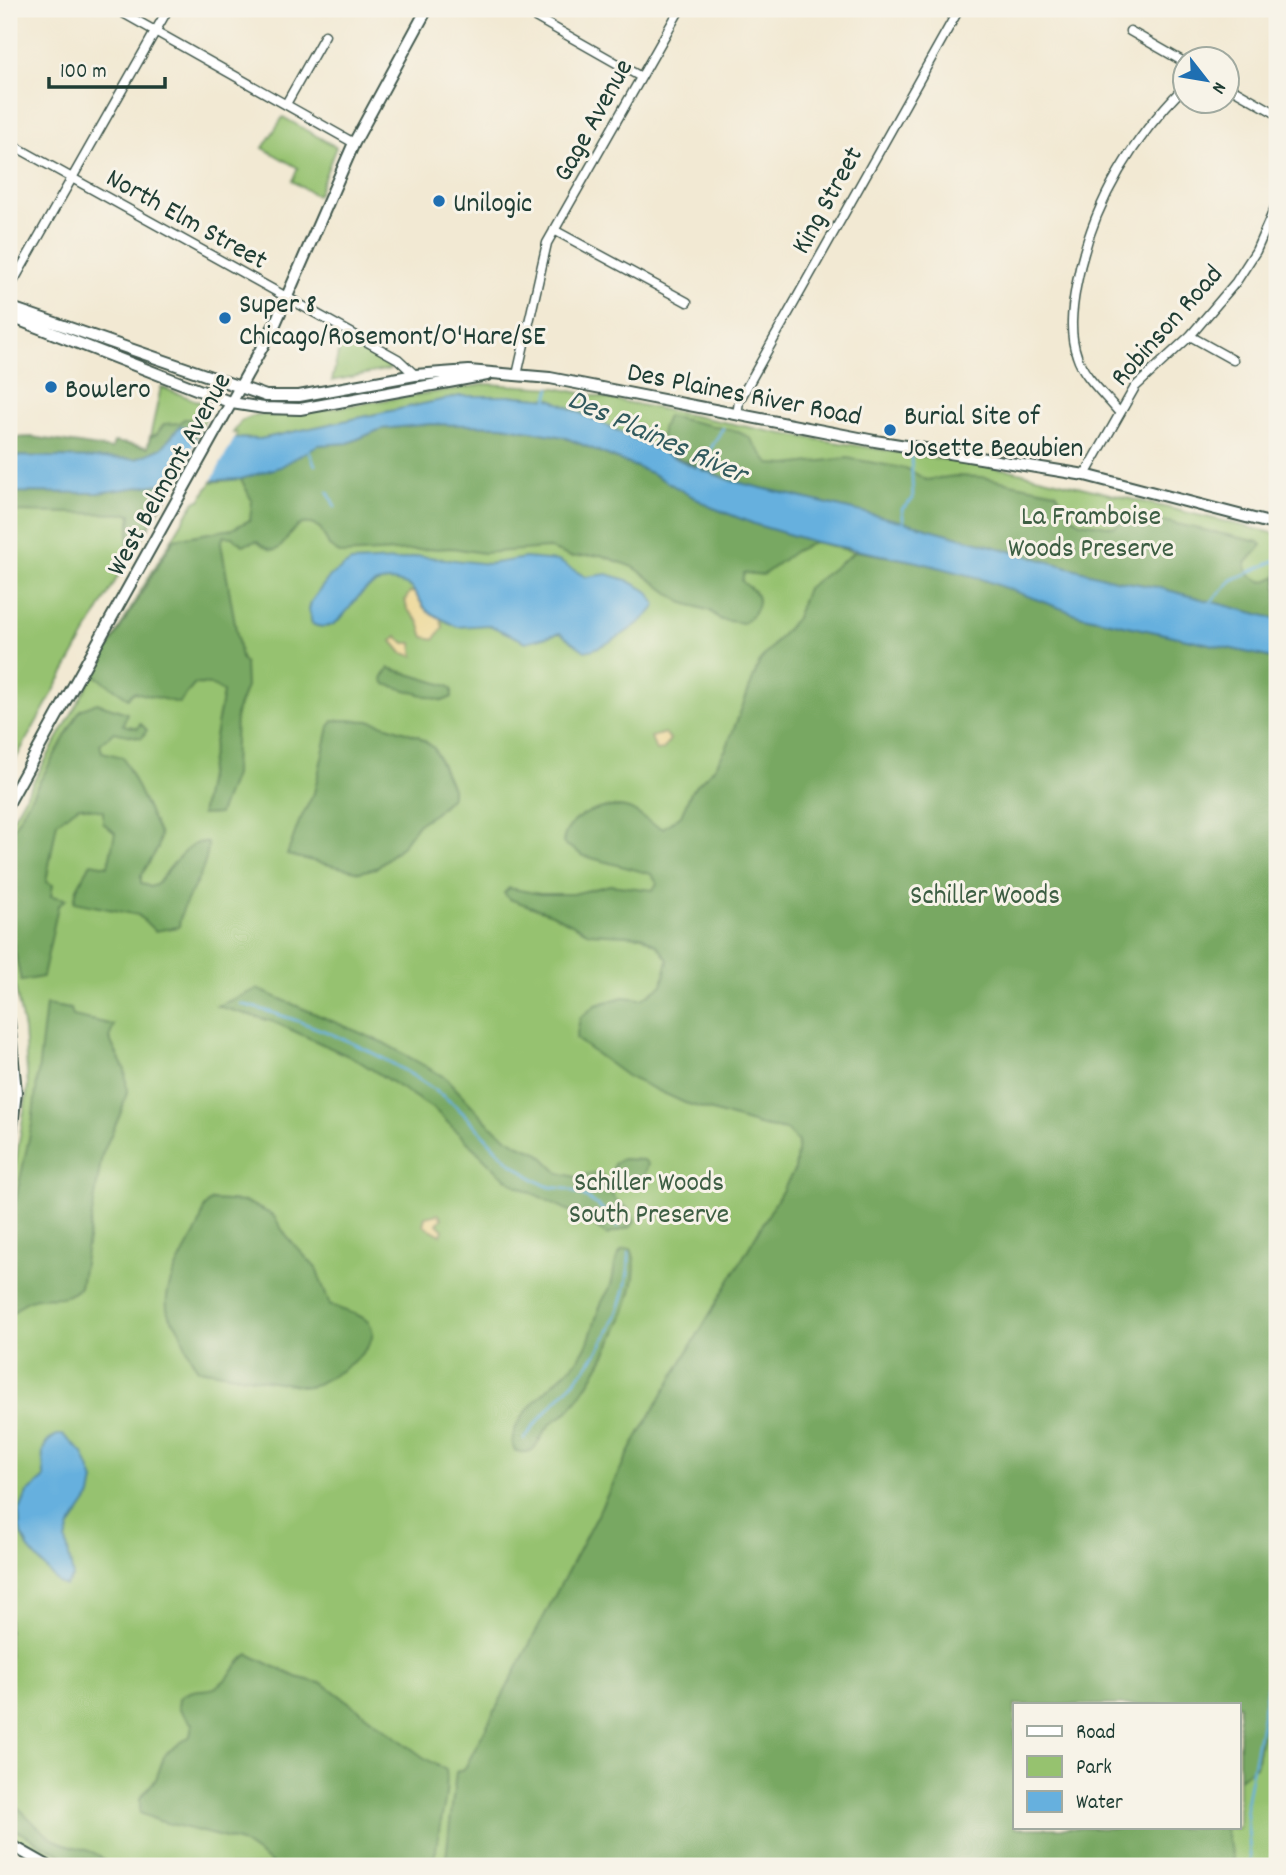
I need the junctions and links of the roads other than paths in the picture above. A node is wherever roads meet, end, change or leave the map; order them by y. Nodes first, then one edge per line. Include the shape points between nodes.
1 (116, 9) edge
2 (168, 9) edge
3 (427, 9) edge
4 (521, 9) edge
5 (680, 9) edge
6 (959, 9) edge
7 (155, 31) junction
8 (1130, 31) dead end
9 (325, 35) dead end
10 (1170, 53) edge
11 (641, 77) junction
12 (1240, 93) edge
13 (1170, 102) edge
14 (286, 104) junction
15 (1277, 114) edge
16 (9, 143) edge
17 (354, 143) junction
18 (72, 178) junction
19 (1277, 203) edge
20 (554, 230) junction
21 (9, 289) edge
22 (287, 299) junction
23 (687, 302) dead end
24 (9, 307) edge
25 (9, 316) edge
26 (1190, 336) junction
27 (1233, 360) dead end
28 (415, 375) junction
29 (489, 375) junction
30 (517, 375) junction
31 (240, 389) junction
32 (232, 403) junction
33 (1118, 411) junction
34 (737, 415) junction
35 (1085, 475) junction
36 (1277, 525) edge
37 (9, 802) edge
38 (9, 1021) edge
39 (9, 1151) edge
40 (9, 1844) edge
41 (48, 1866) edge

1 - 7 street
2 - 7 street
3 - 17 main road, West Belmont Avenue
4 - 11 street
5 - 11 street, Gage Avenue
6 - 34 street, King Street via 739,401
7 - 14 street
7 - 18 street
8 - 10 street
9 - 14 street
11 - 20 street, Gage Avenue
12 - 15 street
13 - 33 street via 1111,182 1080,268 1072,309 1077,357
14 - 17 street
16 - 18 street, North Elm Street
17 - 22 main road, West Belmont Avenue
18 - 21 street
18 - 22 street, North Elm Street
19 - 26 street, Robinson Road via 1236,282
20 - 23 street
20 - 30 street, Gage Avenue via 544,252
22 - 28 street, North Elm Street via 398,359
22 - 31 main road, West Belmont Avenue
24 - 31 main road, Des Plaines River Road
25 - 32 main road, Des Plaines River Road
26 - 27 street
26 - 33 street, Robinson Road via 1135,387
28 - 29 main road, Des Plaines River Road via 469,371
28 - 31 main road, Des Plaines River Road via 299,396 266,396
29 - 30 main road, Des Plaines River Road
29 - 32 main road, Des Plaines River Road via 300,409
30 - 34 main road, Des Plaines River Road via 588,384
31 - 32 main road, West Belmont Avenue
32 - 37 main road, West Belmont Avenue
33 - 35 street, Robinson Road
34 - 35 main road, Des Plaines River Road
35 - 36 main road, Des Plaines River Road
38 - 39 main road via 16,1092
40 - 41 main road

